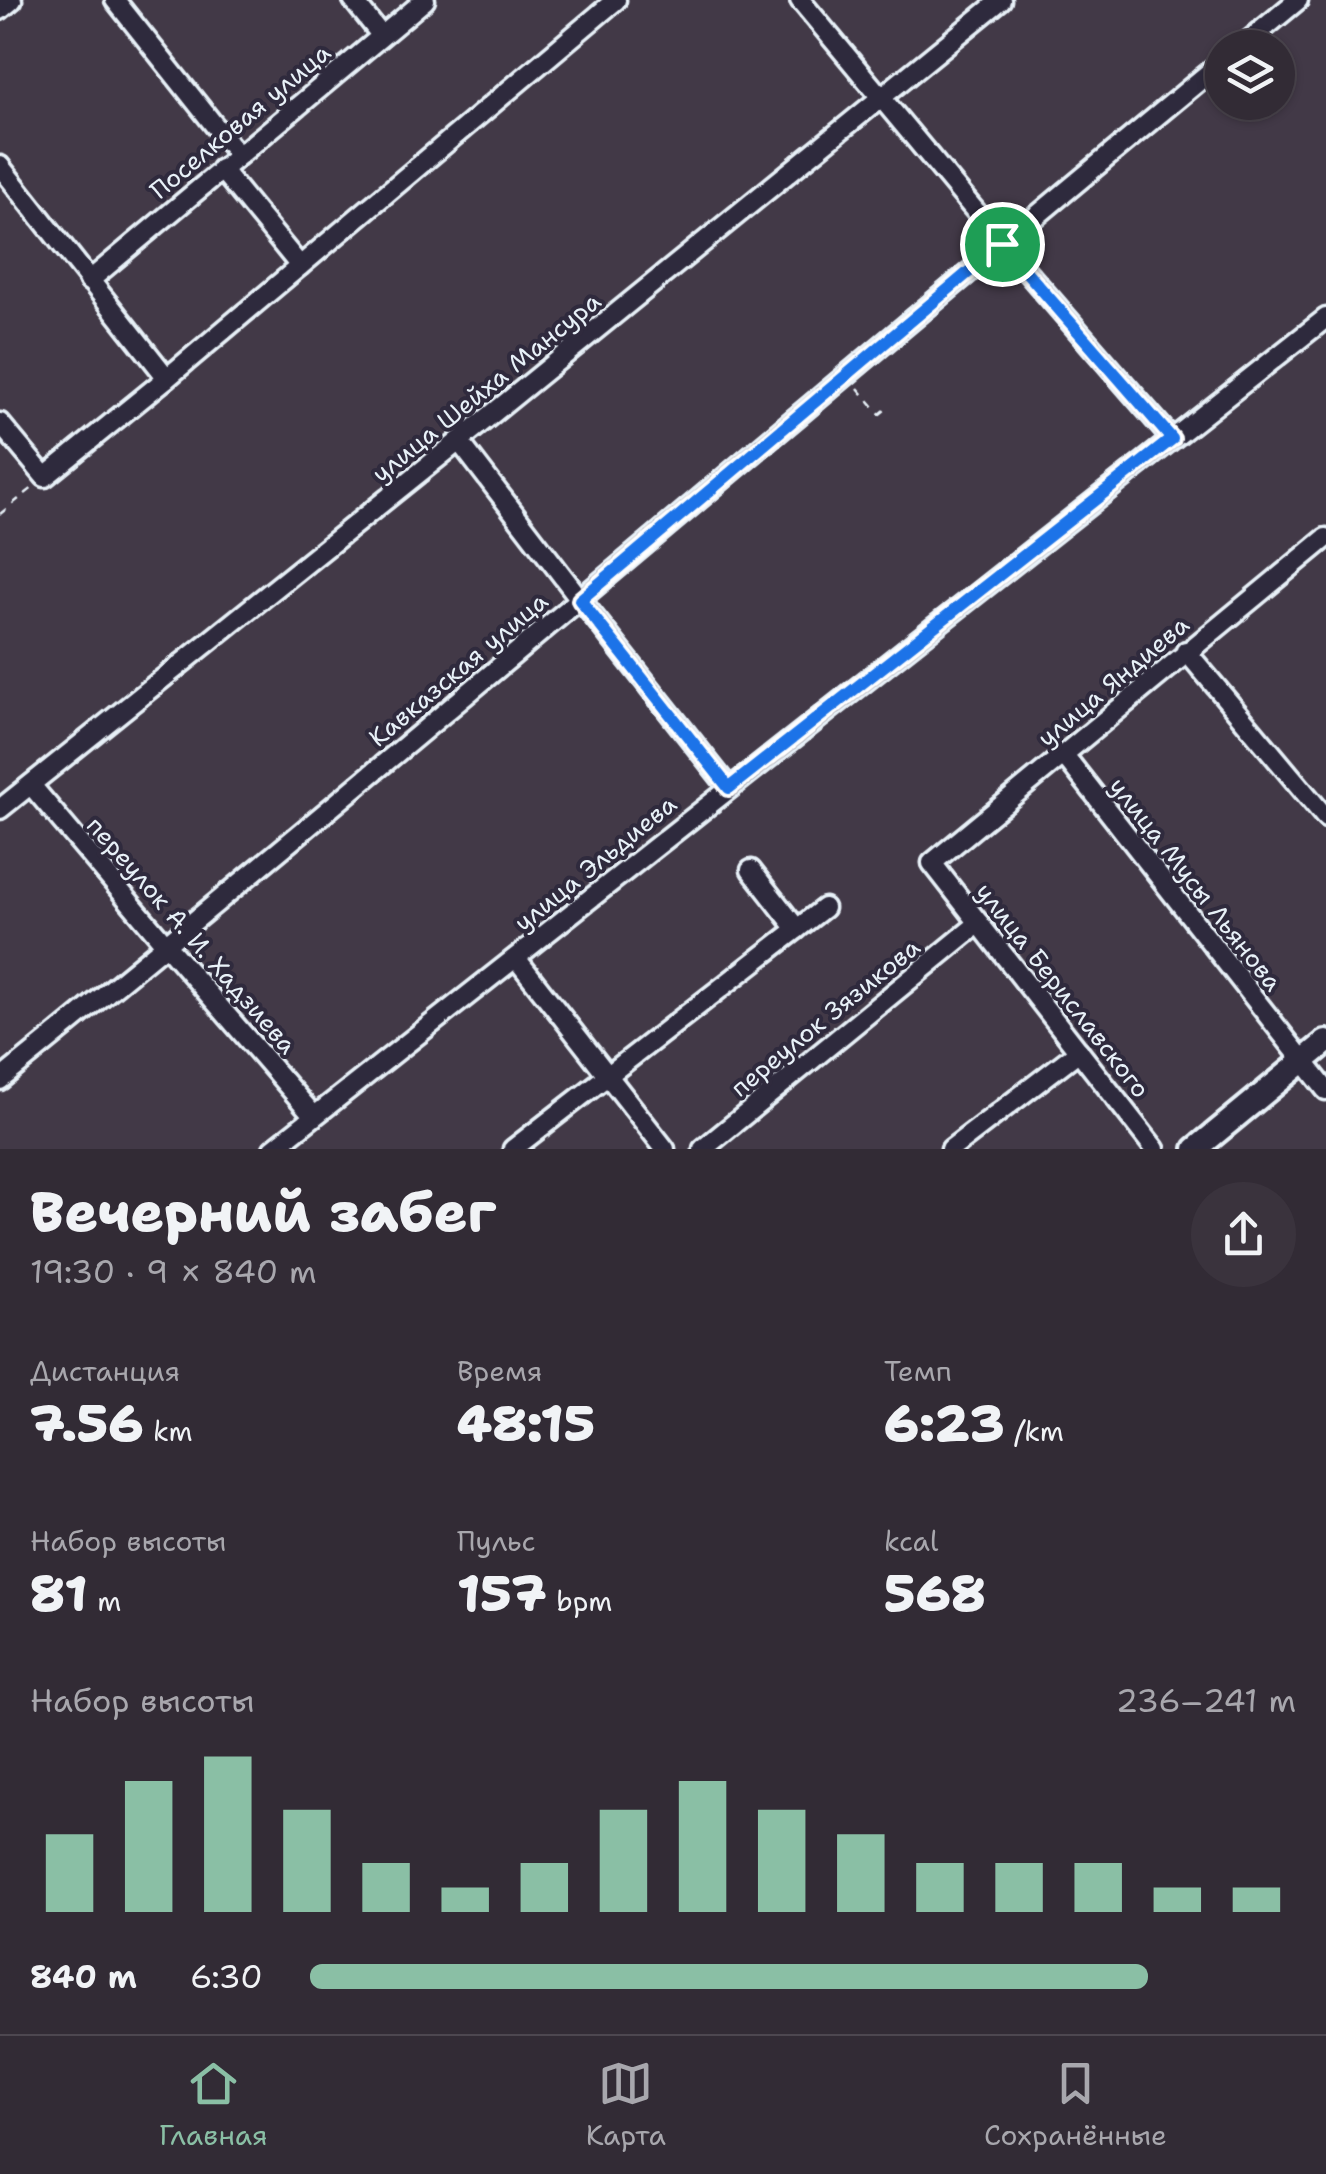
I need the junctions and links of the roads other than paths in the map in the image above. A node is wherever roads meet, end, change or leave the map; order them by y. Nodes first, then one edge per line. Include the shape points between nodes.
1 (12, 0) edge
2 (115, 0) edge
3 (353, 0) edge
4 (425, 0) edge
5 (616, 0) edge
6 (800, 0) edge
7 (1001, 0) edge
8 (1298, 0) edge
9 (0, 10) edge
10 (1262, 30) edge
11 (381, 35) junction
12 (1205, 76) edge
13 (880, 99) junction
14 (238, 155) junction
15 (0, 166) edge
16 (221, 169) junction
17 (1002, 244) junction
18 (300, 266) junction
19 (88, 282) junction
20 (1326, 318) edge
21 (167, 378) junction
22 (0, 423) edge
23 (1172, 439) junction
24 (459, 441) junction
25 (1324, 544) edge
26 (580, 600) junction
27 (1186, 651) junction
28 (1064, 755) junction
29 (31, 785) junction
30 (729, 788) junction
31 (0, 809) edge
32 (1326, 818) edge
33 (932, 863) joint
34 (750, 870) dead end
35 (824, 908) dead end
36 (979, 923) junction
37 (797, 929) junction
38 (166, 945) junction
39 (516, 958) junction
40 (1326, 1042) edge
41 (1079, 1051) junction
42 (1304, 1062) junction
43 (608, 1076) junction
44 (0, 1080) edge
45 (1326, 1090) edge
46 (314, 1116) junction
47 (273, 1149) edge
48 (512, 1149) edge
49 (665, 1149) edge
50 (703, 1149) edge
51 (950, 1149) edge
52 (1155, 1149) edge
53 (1196, 1149) edge

1 - 9 street
2 - 14 street
3 - 11 street
4 - 11 street, Поселковая улица
5 - 18 street
6 - 13 street
7 - 13 street, улица Шейха Мансура
8 - 10 street
11 - 14 street, Поселковая улица
12 - 17 street, Кавказская улица
13 - 17 street
13 - 24 street, улица Шейха Мансура
14 - 16 street, Поселковая улица
15 - 19 street
16 - 18 street
16 - 19 street, Поселковая улица
17 - 23 street
17 - 26 street, Кавказская улица
18 - 21 street
19 - 21 street
20 - 23 street, улица Эльдиева
21 - 22 street via 45,478
23 - 30 street, улица Эльдиева
24 - 26 street
24 - 29 street, улица Шейха Мансура
25 - 27 street, улица Яндиева
26 - 30 street
26 - 38 street, Кавказская улица
27 - 28 street, улица Яндиева
27 - 32 street
28 - 33 street, улица Яндиева
28 - 42 street, улица Мусы Льянова
29 - 31 street, улица Шейха Мансура
29 - 38 street, переулок А. И. Хадзиева
30 - 39 street, улица Эльдиева
33 - 36 street, улица Бериславского
34 - 37 street
35 - 37 street
36 - 41 street, улица Бериславского
36 - 50 street, переулок Зязикова
37 - 43 street
38 - 44 street, Кавказская улица
38 - 46 street, переулок А. И. Хадзиева
39 - 43 street
39 - 46 street, улица Эльдиева
40 - 42 main road
41 - 51 street
41 - 52 street, улица Бериславского
42 - 45 street, улица Мусы Льянова
42 - 53 main road
43 - 48 street
43 - 49 street
46 - 47 street, улица Эльдиева

